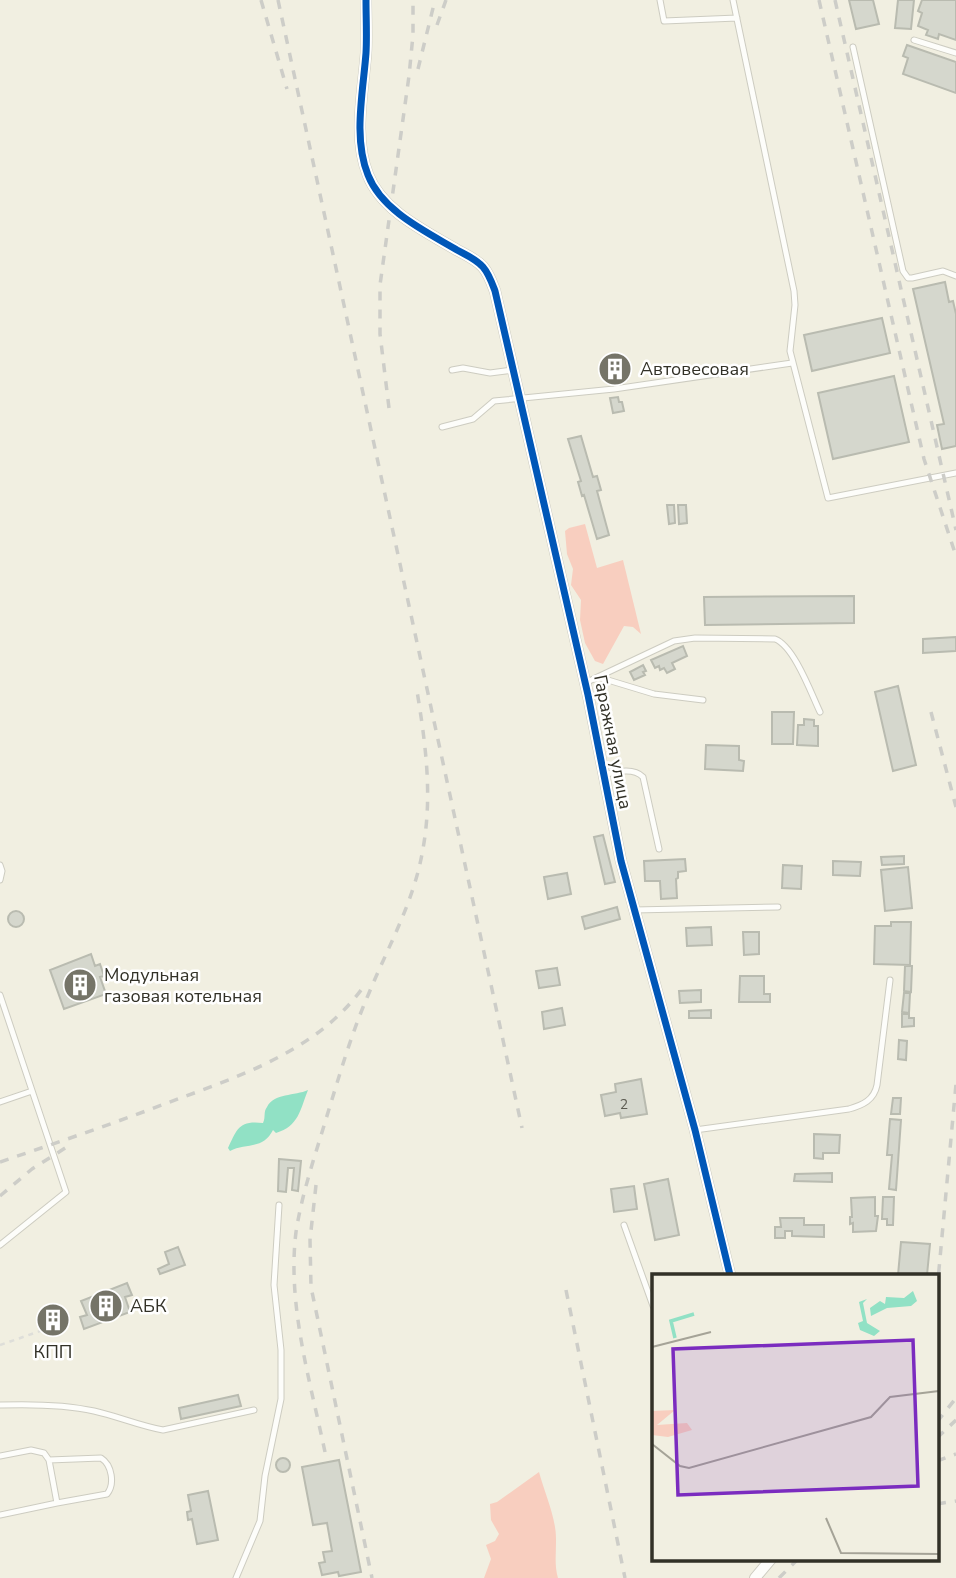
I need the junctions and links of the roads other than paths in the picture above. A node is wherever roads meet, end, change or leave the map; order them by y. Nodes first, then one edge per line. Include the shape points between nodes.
1 (366, 0) edge
2 (660, 0) edge
3 (733, 0) edge
4 (737, 18) junction
5 (914, 40) dead end
6 (853, 47) dead end
7 (956, 53) edge
8 (956, 276) edge
9 (792, 363) junction
10 (452, 370) dead end
11 (513, 370) junction
12 (626, 374) dead end
13 (606, 377) dead end
14 (519, 397) junction
15 (442, 428) dead end
16 (956, 473) edge
17 (598, 677) junction
18 (585, 683) junction
19 (703, 700) dead end
20 (820, 712) dead end
21 (603, 775) junction
22 (659, 849) dead end
23 (0, 865) edge
24 (0, 880) edge
25 (778, 907) dead end
26 (634, 910) junction
27 (890, 980) dead end
28 (0, 995) edge
29 (32, 1091) junction
30 (0, 1102) edge
31 (695, 1130) junction
32 (279, 1205) dead end
33 (624, 1225) dead end
34 (0, 1245) edge
35 (730, 1274) edge
36 (652, 1303) edge
37 (0, 1405) edge
38 (254, 1410) dead end
39 (0, 1456) edge
40 (48, 1460) junction
41 (57, 1503) junction
42 (0, 1515) edge
43 (770, 1560) edge
44 (236, 1578) edge
45 (755, 1578) edge

1 - 11 street, Гаражная улица via 361,133 369,179 401,215 475,260 488,275
2 - 4 lane via 664,21
3 - 4 lane
4 - 9 lane via 794,291
5 - 7 lane
6 - 8 lane via 903,271 908,278 943,271
9 - 14 lane
9 - 16 lane via 828,498
10 - 11 lane
11 - 14 street, Гаражная улица
12 - 13 lane
14 - 15 lane via 494,401 473,419
14 - 18 street, Гаражная улица
17 - 18 lane
17 - 19 lane via 654,694
17 - 20 lane via 684,639 775,639 789,649
18 - 21 street, Гаражная улица
21 - 22 lane via 641,773
21 - 26 street, Гаражная улица
23 - 24 lane
25 - 26 lane
26 - 31 street, Гаражная улица
27 - 31 lane via 877,1085 869,1100 849,1109
28 - 29 lane
29 - 30 lane
29 - 34 lane via 66,1192
31 - 35 street, Гаражная улица
32 - 44 lane via 274,1285 281,1399 257,1534
33 - 36 lane
37 - 38 lane via 63,1406 163,1430
39 - 40 lane via 39,1450
40 - 41 lane
40 - 41 lane via 101,1458 110,1468 107,1494
41 - 42 lane
43 - 45 street

